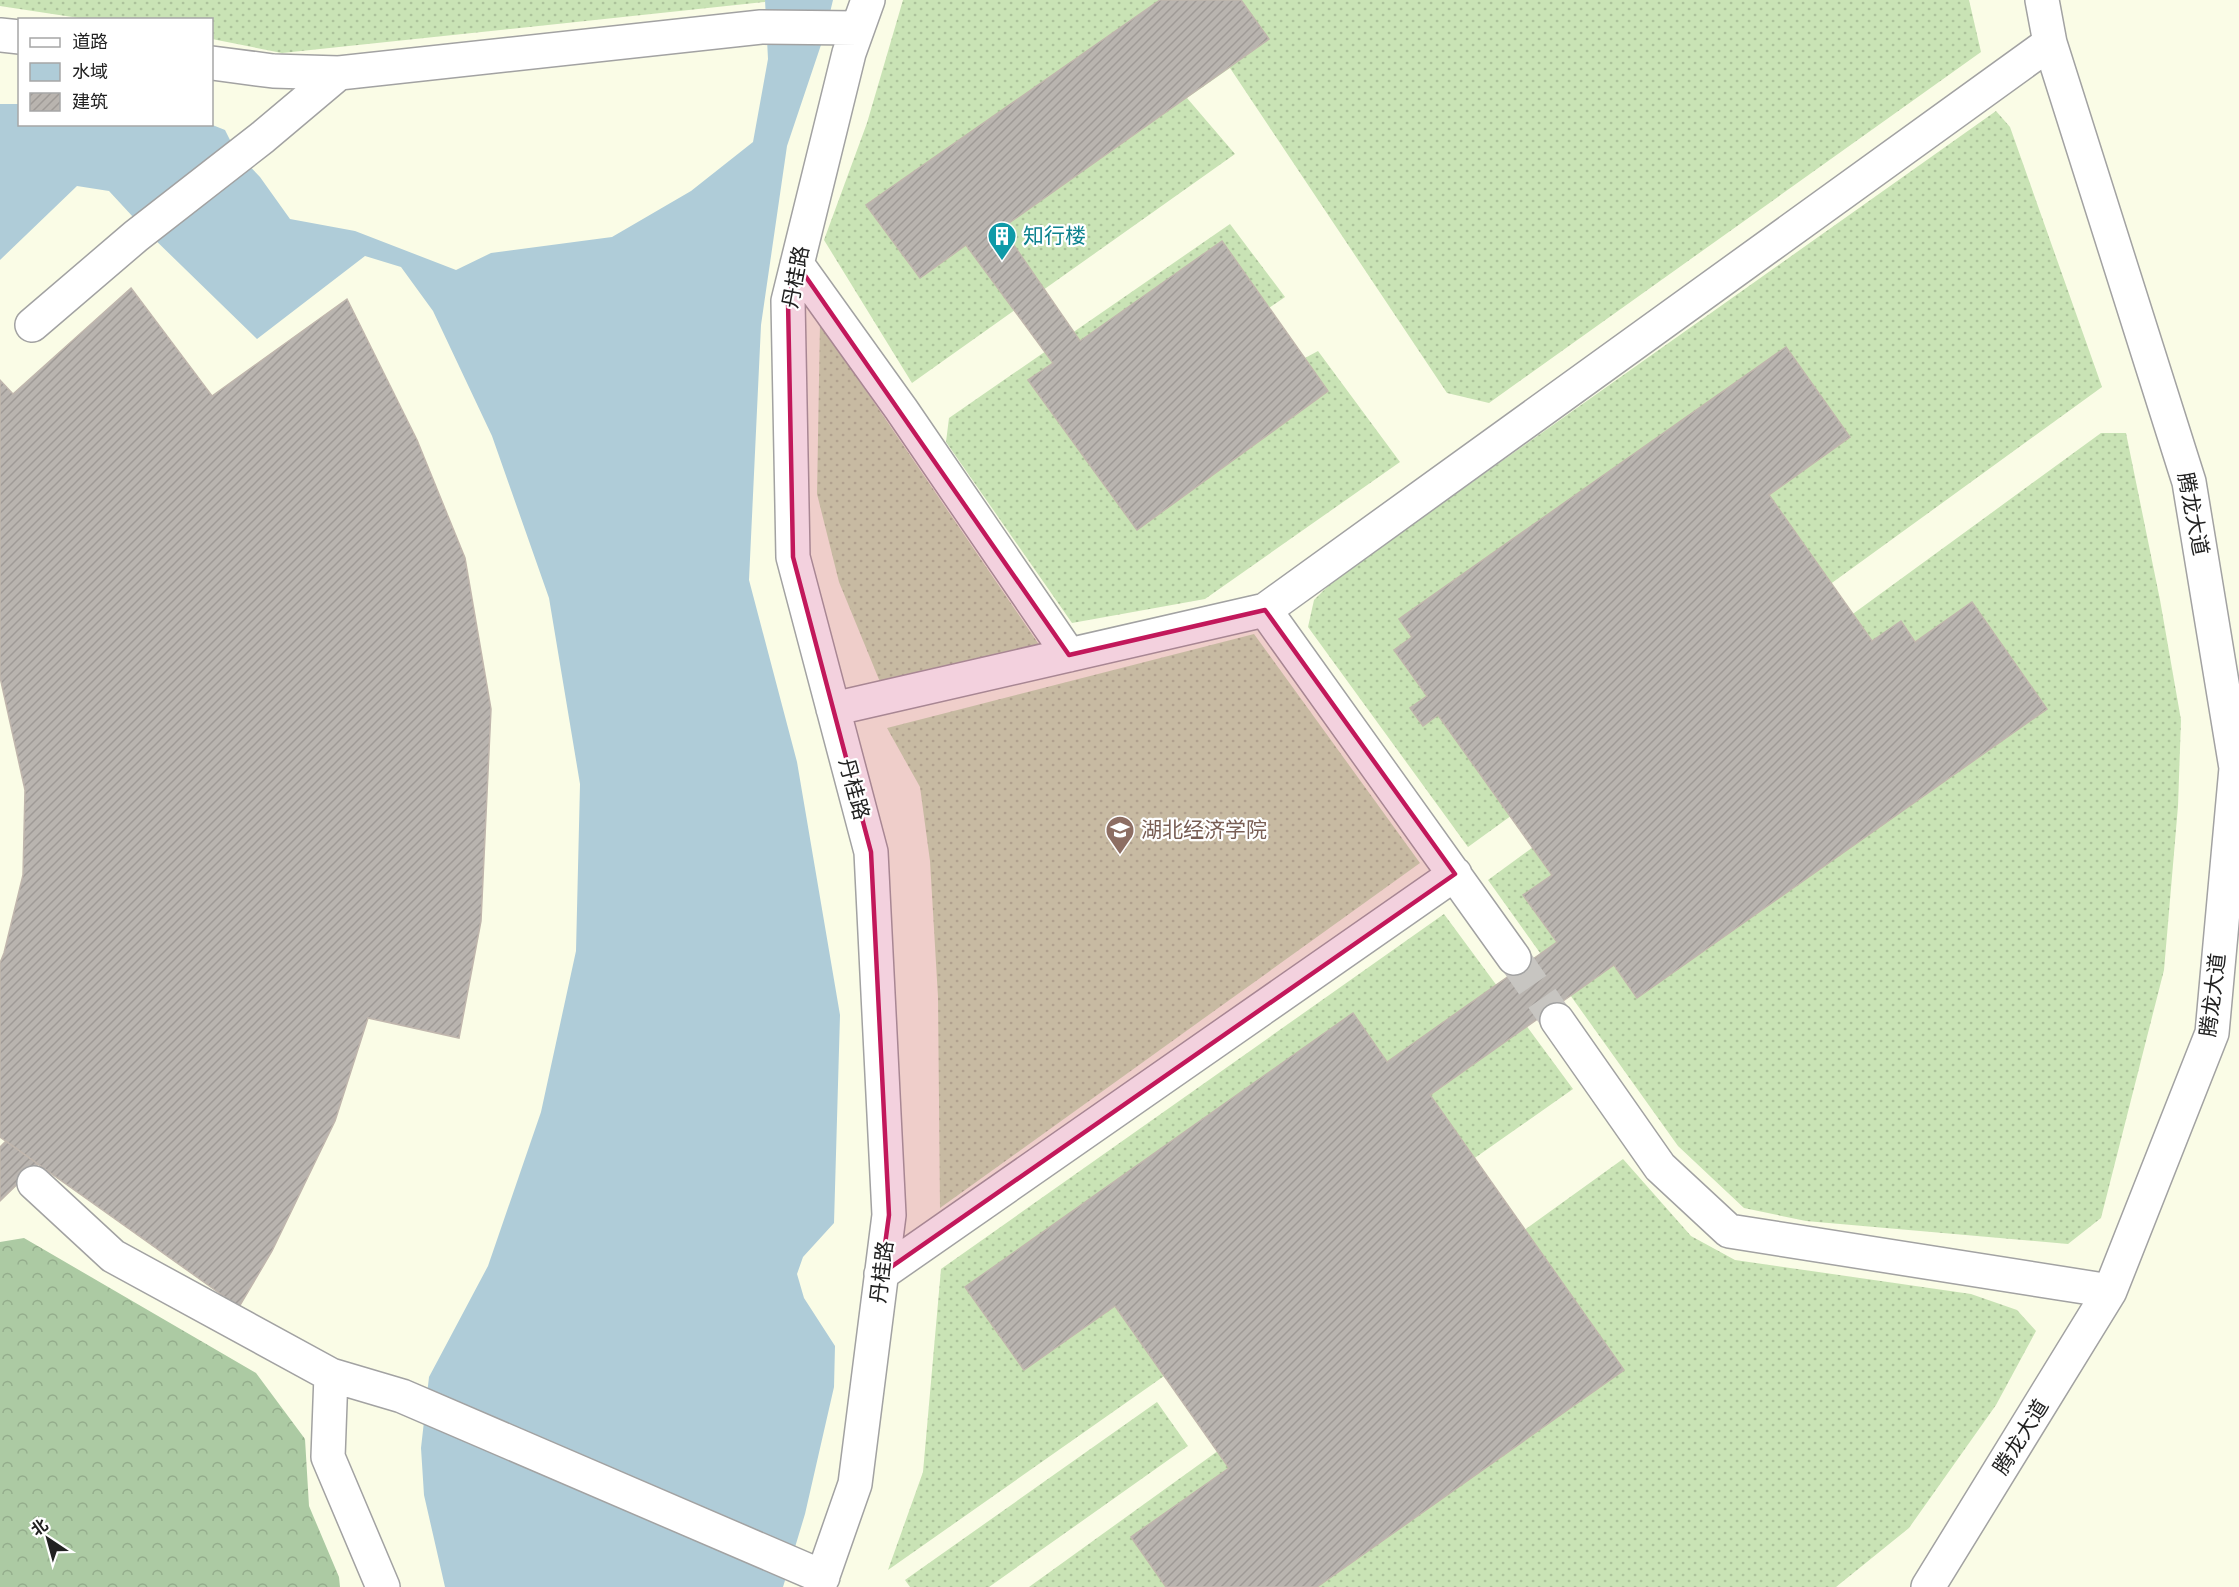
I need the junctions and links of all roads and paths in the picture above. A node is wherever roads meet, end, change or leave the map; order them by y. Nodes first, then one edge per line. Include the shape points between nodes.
1 (2042, 0) edge
2 (859, 18) edge
3 (0, 35) edge
4 (18, 37) edge
5 (2050, 43) junction
6 (213, 63) edge
7 (339, 73) junction
8 (797, 264) junction
9 (32, 325) dead end
10 (1265, 610) junction
11 (1069, 655) junction
12 (833, 709) junction
13 (1455, 874) junction
14 (1514, 958) tunnel mouth
15 (1557, 1020) tunnel mouth
16 (34, 1183) dead end
17 (881, 1274) junction
18 (2110, 1291) junction
19 (331, 1375) junction
20 (813, 1577) edge
21 (383, 1587) edge
22 (1928, 1587) edge

1 - 5 street, 腾龙大道
2 - 7 street
2 - 8 street, 丹桂路
3 - 4 street
5 - 10 street
5 - 18 street, 腾龙大道 via 2189,482 2236,768 2212,1033
6 - 7 street via 273,71
7 - 9 street
8 - 11 street
8 - 12 street, 丹桂路 via 788,301 793,557
10 - 11 street
10 - 13 street
11 - 12 street
12 - 17 street, 丹桂路 via 871,852 889,1215
13 - 14 street
13 - 17 street
15 - 18 street via 1660,1167 1729,1231
16 - 19 street via 113,1256
17 - 20 street, 丹桂路 via 855,1484
18 - 22 street, 腾龙大道
19 - 20 street via 402,1396
19 - 21 street via 328,1457

